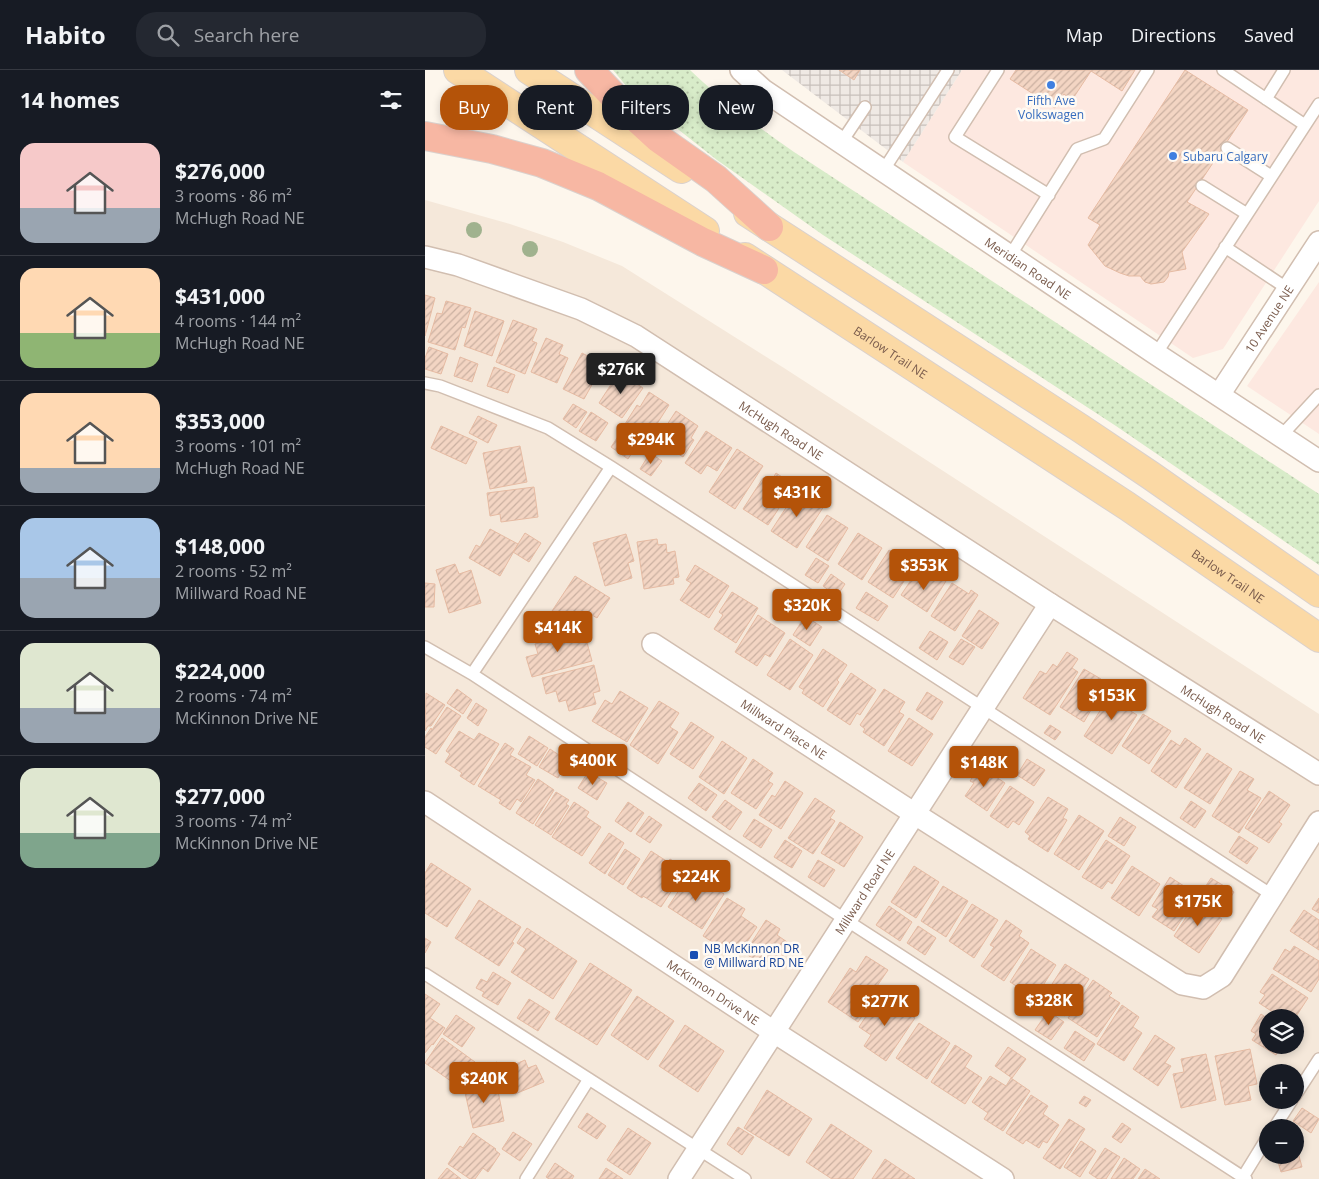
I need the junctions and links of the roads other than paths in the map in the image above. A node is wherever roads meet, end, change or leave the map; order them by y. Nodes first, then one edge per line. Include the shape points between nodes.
1 (458, 70) edge
2 (529, 70) edge
3 (589, 70) edge
4 (741, 70) edge
5 (948, 70) edge
6 (999, 70) edge
7 (1148, 70) edge
8 (1223, 70) edge
9 (1284, 70) edge
10 (1266, 99) junction
11 (1319, 104) edge
12 (865, 107) dead end
13 (1305, 125) junction
14 (425, 136) edge
15 (841, 143) junction
16 (1227, 148) dead end
17 (883, 171) junction
18 (1271, 176) junction
19 (1203, 186) dead end
20 (1049, 195) junction
21 (1247, 214) junction
22 (769, 227) junction
23 (1319, 242) edge
24 (1225, 247) junction
25 (1010, 256) junction
26 (425, 257) edge
27 (764, 270) junction
28 (1288, 289) junction
29 (1155, 354) junction
30 (425, 383) edge
31 (1219, 395) junction
32 (1319, 395) edge
33 (1281, 436) junction
34 (1319, 461) edge
35 (611, 467) junction
36 (1319, 594) edge
37 (1050, 604) junction
38 (1319, 638) edge
39 (653, 644) dead end
40 (425, 647) edge
41 (472, 674) junction
42 (983, 707) junction
43 (1319, 774) edge
44 (425, 802) edge
45 (915, 814) junction
46 (1319, 822) edge
47 (1272, 895) junction
48 (846, 920) junction
49 (425, 974) edge
50 (774, 1032) junction
51 (1319, 1059) edge
52 (589, 1079) junction
53 (1304, 1082) edge
54 (699, 1149) junction
55 (1259, 1153) edge
56 (1245, 1178) edge
57 (525, 1179) edge
58 (679, 1179) edge
59 (745, 1179) edge
60 (1003, 1179) edge

1 - 27 main road, Barlow Trail NE
2 - 22 main road
3 - 22 highway via 658,138 716,179
4 - 15 street, Meridian Road NE via 763,90
5 - 17 lane
6 - 20 lane via 955,137
7 - 20 lane via 1104,140 1077,149
8 - 10 lane
9 - 10 lane
10 - 13 lane
11 - 13 lane
12 - 15 lane
13 - 18 lane
14 - 27 highway via 492,148 598,186 703,242
15 - 17 street, Meridian Road NE
16 - 18 lane
17 - 25 street, Meridian Road NE
18 - 21 lane
19 - 21 lane
20 - 25 lane
21 - 24 lane
22 - 36 main road via 1080,428
23 - 28 street, 10 Avenue NE
24 - 28 lane
24 - 29 lane
25 - 29 street, Meridian Road NE
26 - 37 street, McHugh Road NE via 458,265 581,309 636,336
27 - 38 main road, Barlow Trail NE via 1127,506
28 - 31 street, 10 Avenue NE
29 - 31 street, Meridian Road NE
30 - 35 lane via 548,428
31 - 33 street, Meridian Road NE
32 - 33 lane
33 - 34 street, Meridian Road NE
35 - 41 lane
35 - 42 lane
37 - 42 street, Millward Road NE
37 - 43 street, McHugh Road NE
39 - 45 street, Millward Place NE
40 - 41 lane
41 - 48 lane
42 - 45 street, Millward Road NE
42 - 47 lane
44 - 50 street, McKinnon Drive NE
45 - 47 street via 1182,984 1203,988 1222,976
45 - 48 street, Millward Road NE
46 - 47 street
48 - 50 street, Millward Road NE
48 - 56 lane
49 - 52 lane
50 - 54 street, Millward Road NE
50 - 60 street, McKinnon Drive NE
51 - 53 lane
52 - 54 lane
52 - 57 lane
54 - 58 street, Millward Road NE
54 - 59 lane
55 - 56 lane

